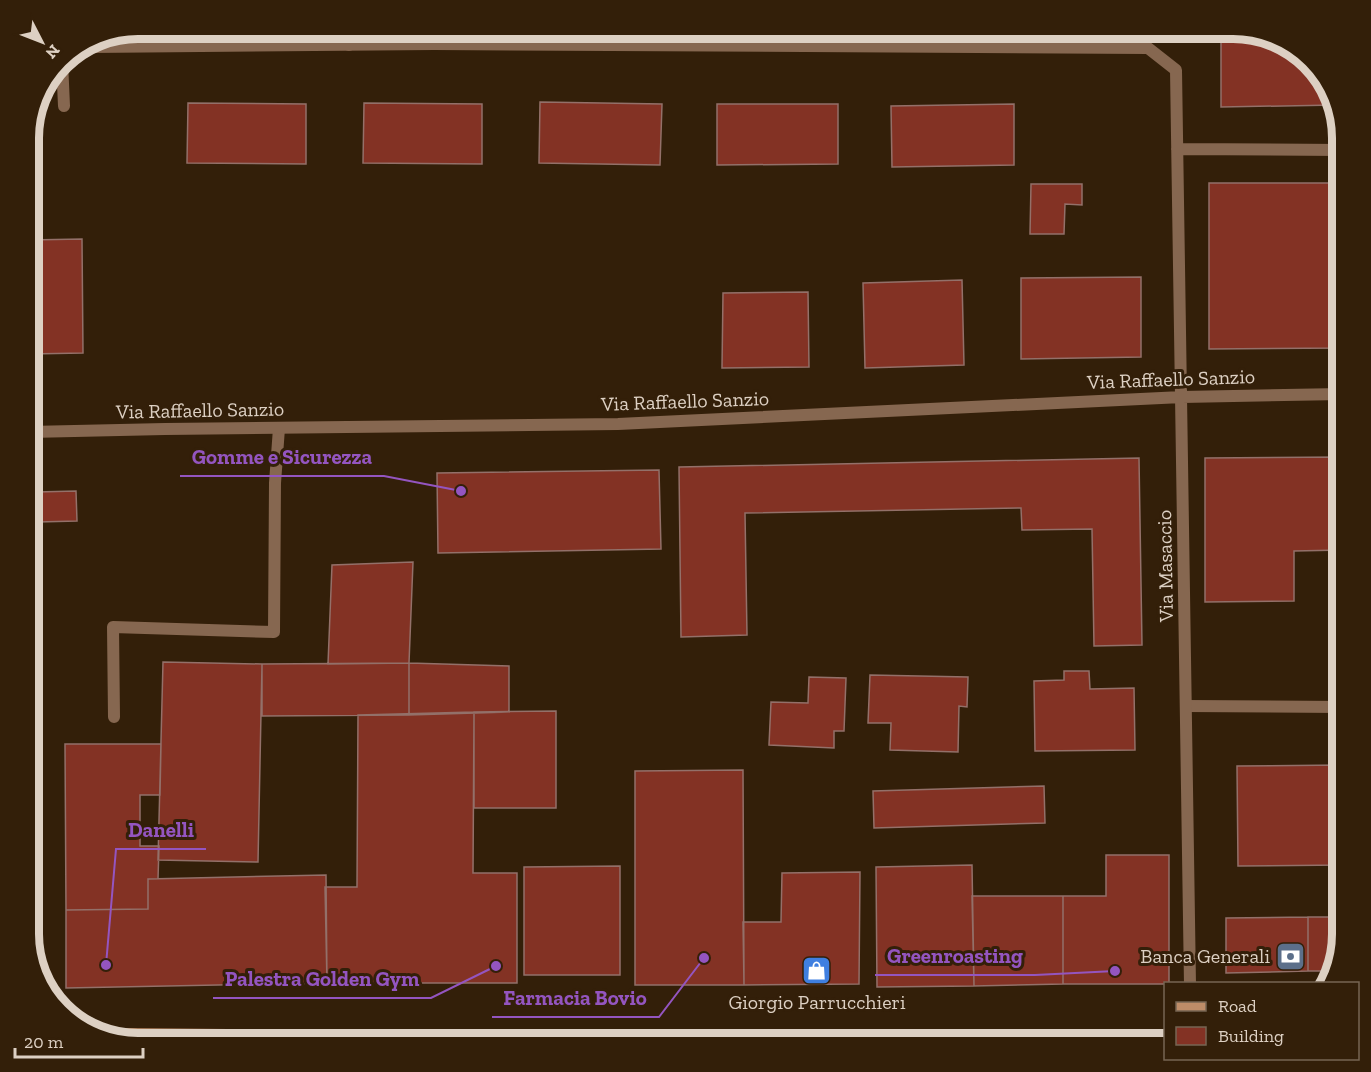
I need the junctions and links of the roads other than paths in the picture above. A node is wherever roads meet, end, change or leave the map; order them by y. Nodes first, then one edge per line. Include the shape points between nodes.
1 (349, 39) edge
2 (434, 39) edge
3 (434, 44) junction
4 (349, 45) junction
5 (100, 47) edge
6 (63, 75) edge
7 (64, 106) dead end
8 (1177, 149) junction
9 (1332, 150) edge
10 (1332, 394) edge
11 (1182, 397) junction
12 (279, 428) junction
13 (39, 432) edge
14 (1186, 706) junction
15 (1332, 707) edge
16 (114, 717) dead end
17 (1190, 982) edge

1 - 4 street
2 - 3 street
3 - 4 street
3 - 8 street, Via Masaccio via 1148,48 1176,70
4 - 5 street
6 - 7 street
8 - 9 street
8 - 11 street, Via Masaccio
10 - 11 street, Via Raffaello Sanzio
11 - 12 street, Via Raffaello Sanzio via 618,424
11 - 14 street, Via Masaccio
12 - 13 street, Via Raffaello Sanzio
12 - 16 street via 274,632 113,627
14 - 15 street
14 - 17 street, Via Masaccio

